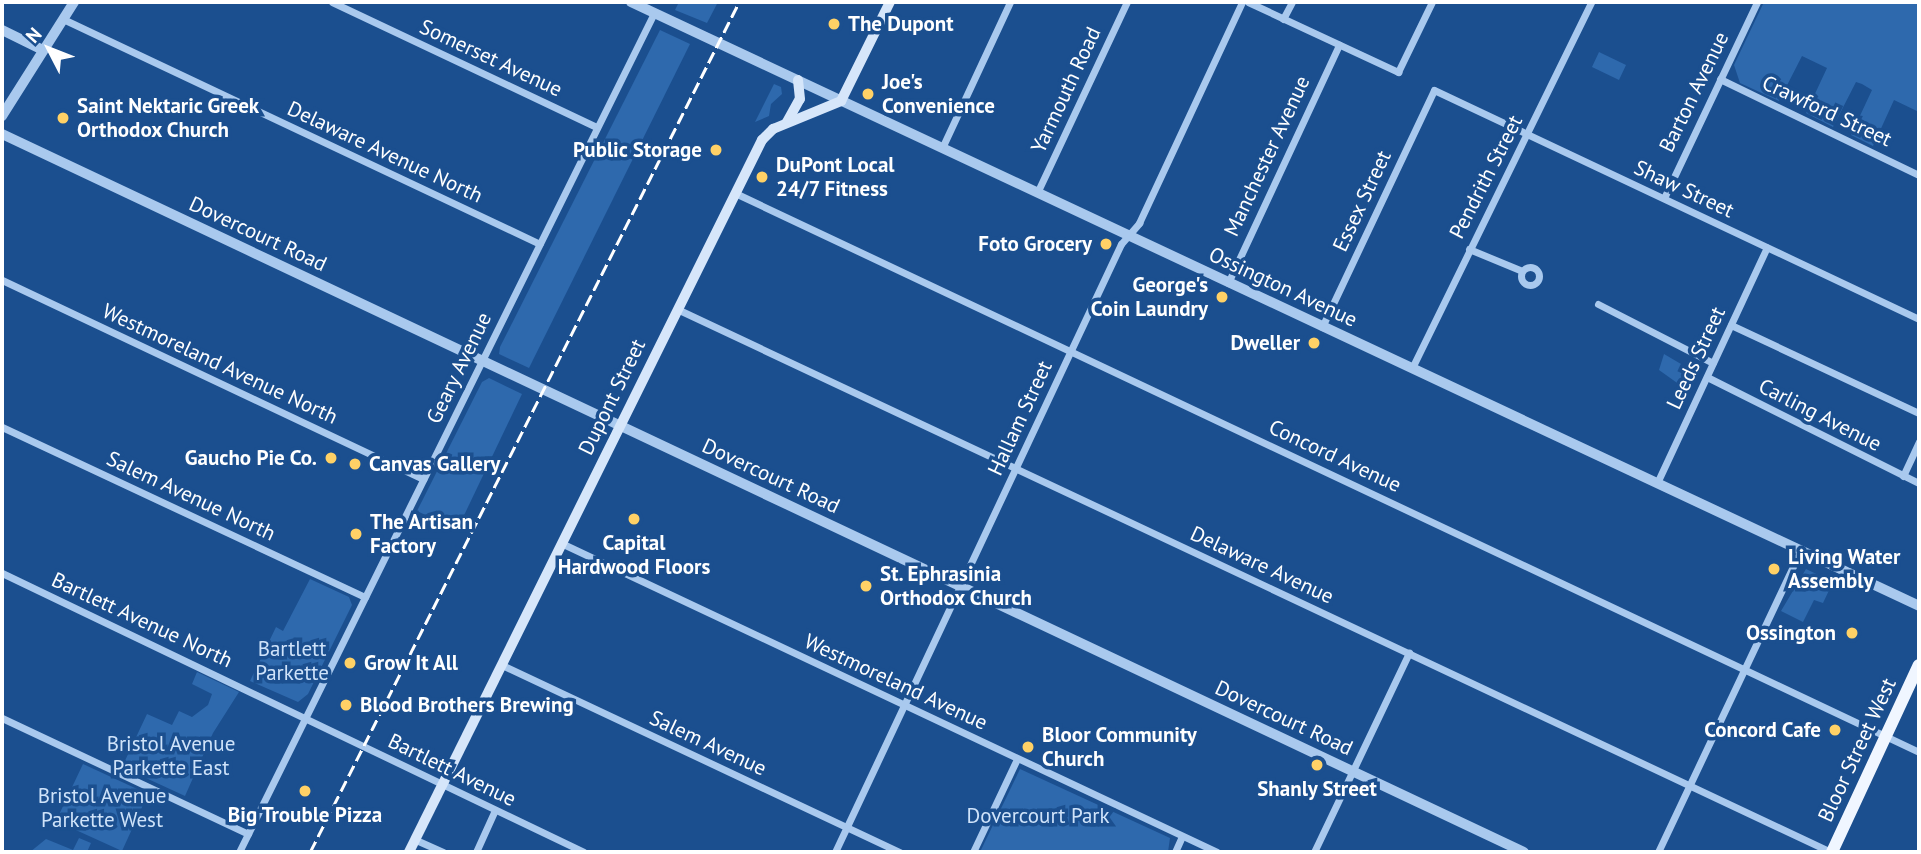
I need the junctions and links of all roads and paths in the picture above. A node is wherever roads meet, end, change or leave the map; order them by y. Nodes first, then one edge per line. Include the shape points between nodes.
1 (74, 2) edge
2 (332, 2) edge
3 (631, 2) edge
4 (890, 2) edge
5 (1010, 2) edge
6 (1127, 2) edge
7 (1242, 2) edge
8 (1248, 2) edge
9 (1292, 2) edge
10 (1432, 2) edge
11 (1591, 2) edge
12 (1757, 2) edge
13 (654, 13) junction
14 (63, 19) junction
15 (1283, 19) junction
16 (2, 30) edge
17 (1339, 44) junction
18 (43, 50) junction
19 (1720, 79) junction
20 (798, 80) junction
21 (1434, 90) joint
22 (841, 101) junction
23 (2, 116) edge
24 (786, 123) junction
25 (597, 127) junction
26 (1527, 133) junction
27 (2, 134) edge
28 (942, 148) junction
29 (1919, 175) edge
30 (735, 193) junction
31 (1037, 193) junction
32 (1664, 198) junction
33 (1127, 236) junction
34 (540, 244) junction
35 (1767, 247) junction
36 (1469, 248) junction
37 (1522, 271) dead end
38 (2, 280) edge
39 (1228, 283) junction
40 (1598, 304) dead end
41 (677, 309) junction
42 (1919, 319) edge
43 (1731, 325) junction
44 (1322, 327) junction
45 (1070, 352) junction
46 (482, 360) junction
47 (1713, 363) junction
48 (1412, 368) junction
49 (1707, 377) junction
50 (1919, 413) edge
51 (620, 425) junction
52 (2, 427) edge
53 (1919, 441) edge
54 (1015, 468) junction
55 (1903, 476) junction
56 (423, 479) junction
57 (1919, 483) edge
58 (1657, 484) junction
59 (561, 543) junction
60 (1800, 551) junction
61 (2, 573) edge
62 (960, 586) junction
63 (365, 597) junction
64 (1919, 606) edge
65 (1409, 653) junction
66 (502, 665) junction
67 (1919, 665) edge
68 (1745, 667) junction
69 (904, 704) junction
70 (306, 716) junction
71 (2, 718) edge
72 (1885, 735) junction
73 (1919, 752) edge
74 (1017, 759) junction
75 (1352, 771) junction
76 (443, 785) junction
77 (1690, 786) junction
78 (495, 810) junction
79 (847, 827) junction
80 (248, 834) junction
81 (1182, 836) junction
82 (416, 840) junction
83 (239, 852) edge
84 (410, 852) edge
85 (443, 852) edge
86 (476, 852) edge
87 (584, 852) edge
88 (835, 852) edge
89 (900, 852) edge
90 (973, 852) edge
91 (1175, 852) edge
92 (1217, 852) edge
93 (1314, 852) edge
94 (1524, 852) edge
95 (1658, 852) edge
96 (1831, 852) edge

1 - 14 street
2 - 25 street, Somerset Avenue
3 - 13 street, Ossington Avenue
4 - 22 main road
5 - 28 street
6 - 31 street, Yarmouth Road
7 - 33 street, Hallam Street via 1139,223
8 - 15 street
9 - 15 street
10 - 17 street via 1398,72
11 - 26 street, Pendrith Street
12 - 19 street, Barton Avenue
13 - 20 street, Ossington Avenue
13 - 25 street, Geary Avenue
14 - 18 street
14 - 34 street, Delaware Avenue North
15 - 17 street
16 - 18 street
17 - 39 street, Manchester Avenue
18 - 23 street
19 - 29 street, Crawford Street
19 - 32 street, Barton Avenue
20 - 22 street, Ossington Avenue
20 - 24 main road via 800,99
21 - 26 street, Shaw Street
21 - 44 street, Essex Street
22 - 24 main road, Dupont Street
22 - 28 street, Ossington Avenue
24 - 30 main road, Dupont Street via 762,140
25 - 34 street, Geary Avenue
26 - 32 street, Shaw Street
26 - 36 street, Pendrith Street
27 - 46 street, Dovercourt Road
28 - 31 street, Ossington Avenue
30 - 41 main road, Dupont Street
30 - 45 street, Concord Avenue
31 - 33 street, Ossington Avenue
32 - 35 street, Shaw Street
33 - 39 street, Ossington Avenue
33 - 45 street, Hallam Street
34 - 46 street, Geary Avenue
35 - 42 street, Shaw Street
35 - 43 street, Leeds Street
36 - 37 street
36 - 48 street, Pendrith Street
38 - 56 street, Westmoreland Avenue North
39 - 44 street, Ossington Avenue
40 - 47 street
41 - 51 main road, Dupont Street
41 - 54 street, Delaware Avenue
43 - 47 street, Leeds Street
43 - 50 street
44 - 48 street, Ossington Avenue
45 - 54 street, Hallam Street
45 - 68 street, Concord Avenue
46 - 51 street, Dovercourt Road
46 - 56 street, Geary Avenue
47 - 49 street, Leeds Street
48 - 58 street, Ossington Avenue
49 - 55 street, Carling Avenue
49 - 58 street, Leeds Street
51 - 59 main road, Dupont Street
51 - 62 street, Dovercourt Road
52 - 63 street, Salem Avenue North
53 - 55 street
54 - 62 street, Hallam Street
54 - 65 street, Delaware Avenue
55 - 57 street, Carling Avenue
56 - 63 street, Geary Avenue
58 - 60 street, Ossington Avenue
59 - 66 main road, Dupont Street
59 - 69 street, Westmoreland Avenue
60 - 64 street, Ossington Avenue
60 - 68 street
61 - 70 street, Bartlett Avenue North
62 - 69 street, Hallam Street
62 - 75 street, Dovercourt Road
63 - 70 street, Geary Avenue
65 - 75 street
65 - 77 street, Delaware Avenue
66 - 76 main road, Dupont Street
66 - 79 street, Salem Avenue
67 - 72 main road, Bloor Street West
68 - 72 street, Concord Avenue
68 - 77 street
69 - 74 street, Westmoreland Avenue
69 - 79 street, Hallam Street
70 - 76 street, Bartlett Avenue
70 - 80 street, Geary Avenue
71 - 80 street
72 - 73 street, Concord Avenue
72 - 96 main road, Bloor Street West
74 - 81 street, Westmoreland Avenue
74 - 90 street
75 - 93 street
75 - 94 street, Dovercourt Road
76 - 78 street, Bartlett Avenue
76 - 82 main road, Dupont Street
77 - 95 street
77 - 96 street, Delaware Avenue
78 - 86 street
78 - 87 street, Bartlett Avenue
79 - 88 street, Hallam Street
79 - 89 street, Salem Avenue
80 - 83 street, Geary Avenue
81 - 91 street
81 - 92 street, Westmoreland Avenue
82 - 84 main road, Dupont Street
82 - 85 street

